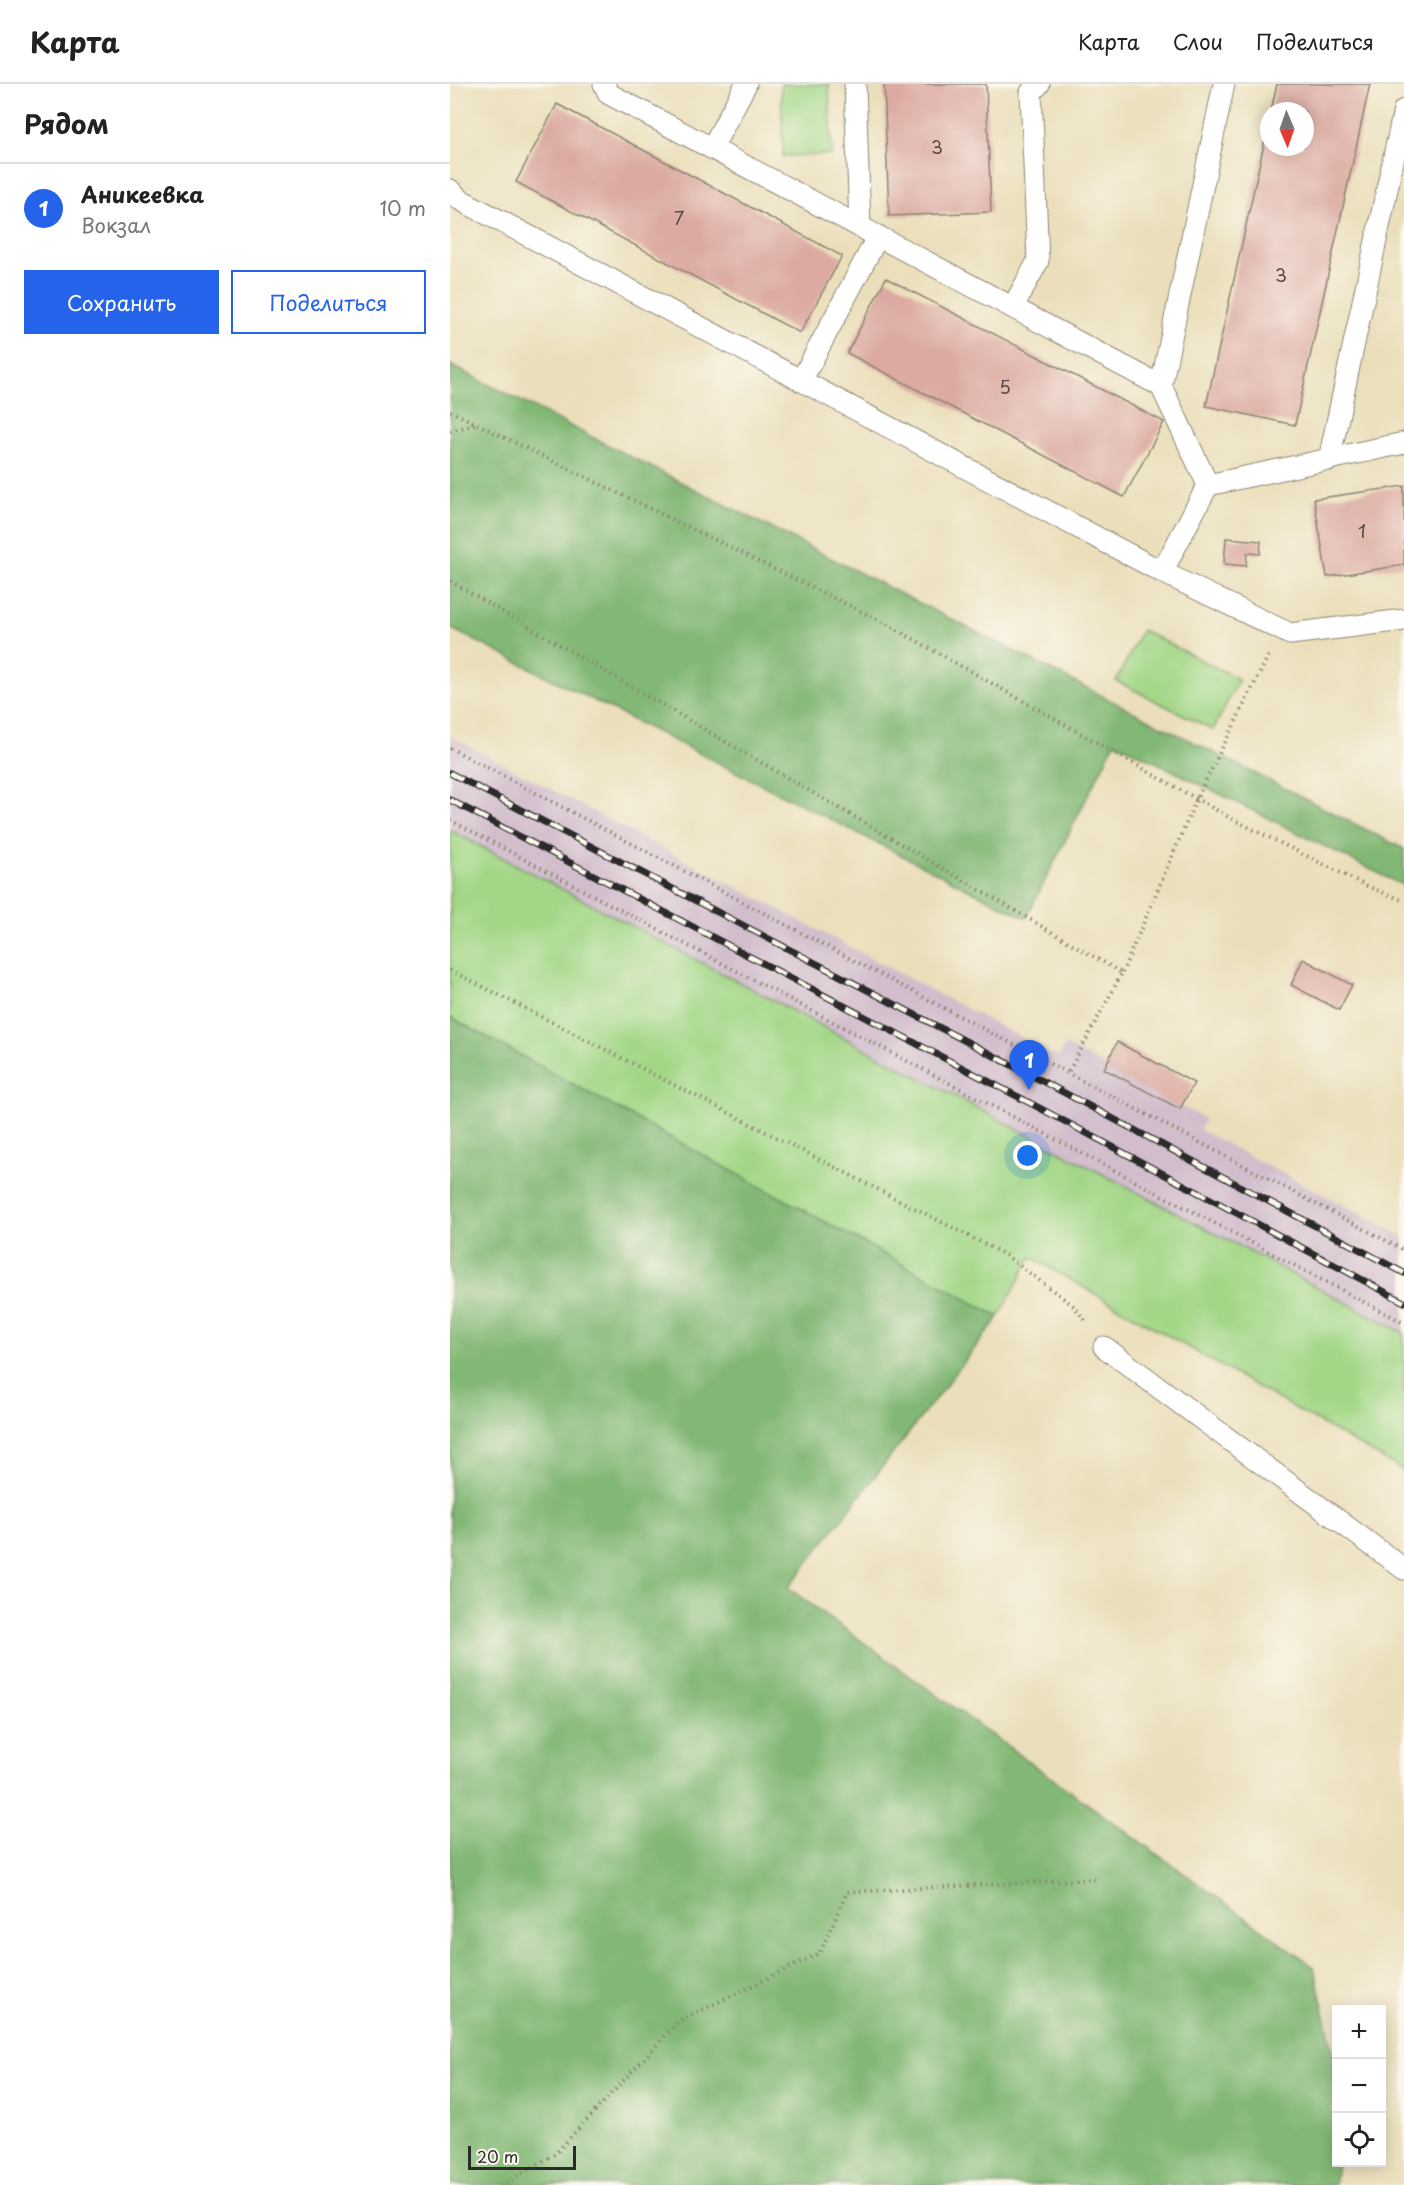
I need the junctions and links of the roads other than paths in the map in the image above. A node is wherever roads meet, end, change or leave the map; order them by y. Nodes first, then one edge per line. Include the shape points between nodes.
1 (604, 84) edge
2 (746, 84) edge
3 (855, 84) edge
4 (1038, 84) edge
5 (1224, 84) edge
6 (1404, 110) edge
7 (712, 148) junction
8 (450, 190) edge
9 (869, 232) junction
10 (1013, 307) junction
11 (801, 381) junction
12 (1161, 386) junction
13 (1404, 443) edge
14 (1329, 460) junction
15 (1208, 485) junction
16 (1162, 572) junction
17 (1404, 620) edge
18 (1104, 1347) road end
19 (1404, 1569) edge

1 - 7 lane via 609,94
2 - 7 lane
3 - 9 lane
4 - 10 lane via 1031,92 1038,261
5 - 12 lane
6 - 14 lane
7 - 9 lane
8 - 11 lane via 459,199
9 - 10 lane
9 - 11 lane
10 - 12 lane
11 - 16 lane
12 - 15 lane
13 - 14 lane
14 - 15 lane
15 - 16 lane
16 - 17 lane via 1290,634
18 - 19 lane

